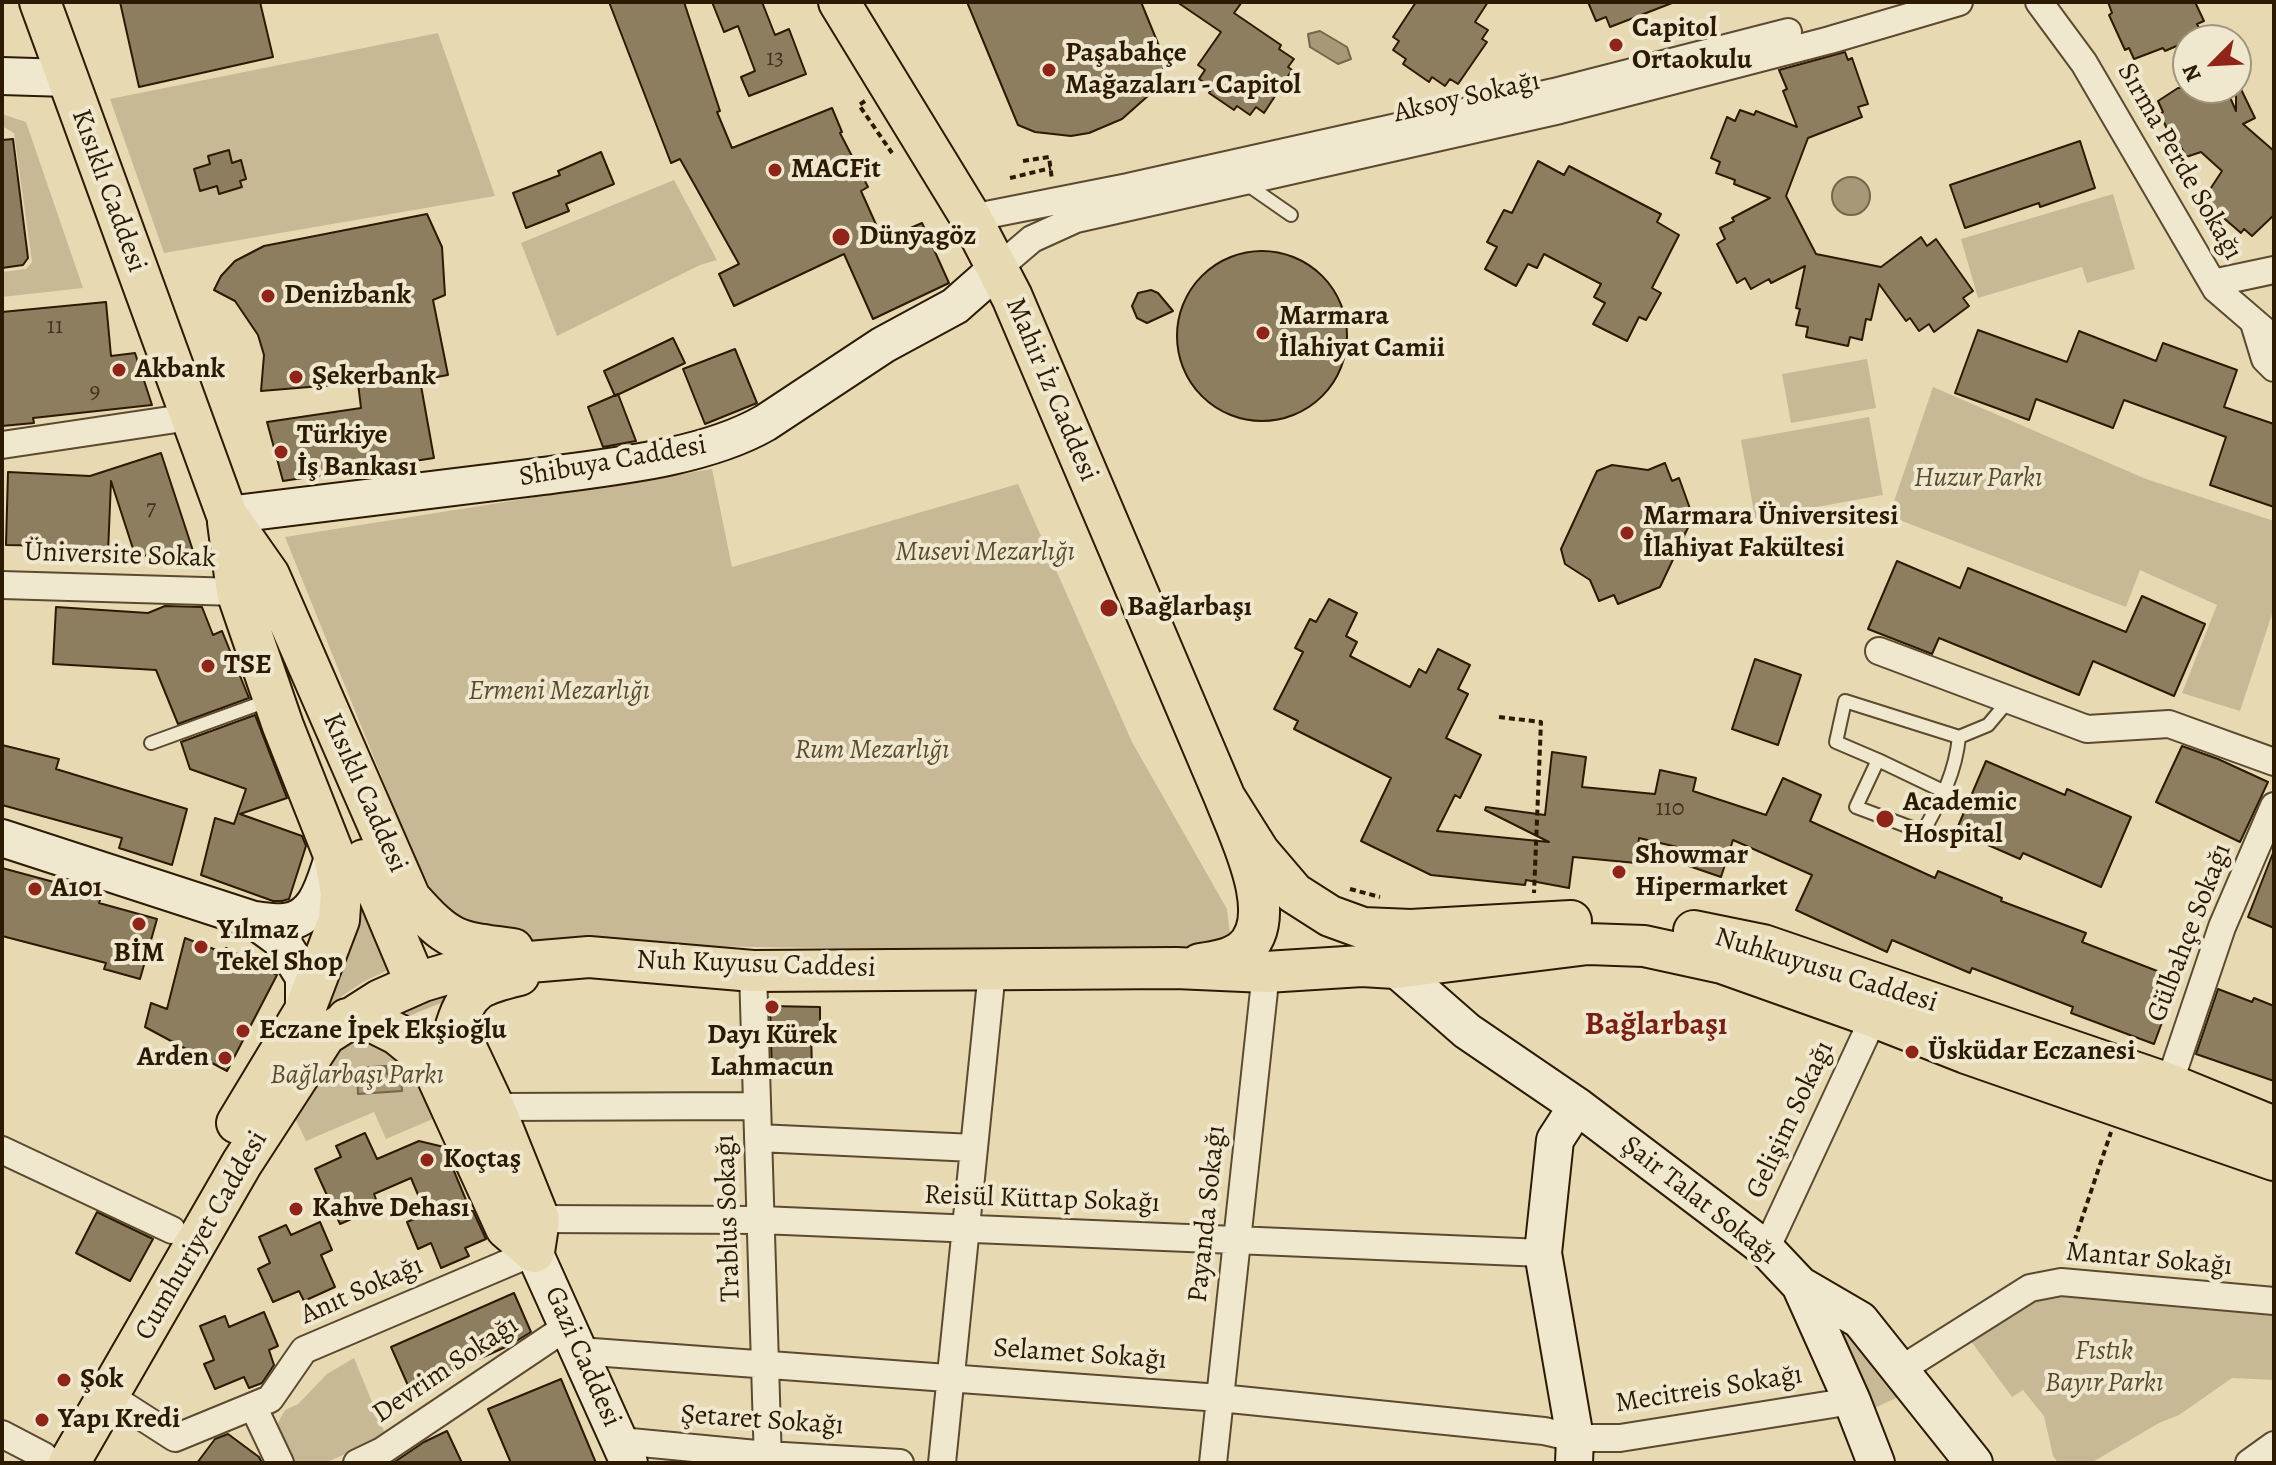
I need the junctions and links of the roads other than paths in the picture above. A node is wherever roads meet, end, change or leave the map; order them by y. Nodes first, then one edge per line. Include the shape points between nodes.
1 (40, 2) edge
2 (1899, 2) edge
3 (1959, 2) edge
4 (2039, 2) edge
5 (2061, 2) edge
6 (840, 3) edge
7 (2084, 63) junction
8 (2, 76) edge
9 (67, 78) junction
10 (1242, 181) junction
11 (1291, 215) dead end
12 (971, 218) junction
13 (998, 268) junction
14 (2274, 270) edge
15 (2216, 289) junction
16 (2264, 331) edge
17 (2274, 368) edge
18 (190, 417) junction
19 (2, 445) edge
20 (227, 515) junction
21 (2, 585) edge
22 (237, 592) junction
23 (1879, 651) dead end
24 (274, 699) junction
25 (2009, 700) junction
26 (1959, 737) junction
27 (151, 743) dead end
28 (1878, 760) junction
29 (2274, 762) edge
30 (1945, 792) junction
31 (1225, 798) junction
32 (2274, 806) edge
33 (2, 838) edge
34 (334, 855) junction
35 (254, 920) junction
36 (1374, 954) junction
37 (589, 957) junction
38 (1176, 968) junction
39 (753, 971) junction
40 (992, 971) junction
41 (1266, 972) junction
42 (304, 1012) junction
43 (1874, 1017) junction
44 (347, 1019) junction
45 (2169, 1084) junction
46 (757, 1106) junction
47 (1577, 1106) junction
48 (494, 1107) junction
49 (2274, 1127) edge
50 (758, 1138) junction
51 (974, 1148) junction
52 (2, 1150) edge
53 (2274, 1160) edge
54 (761, 1220) junction
55 (966, 1229) junction
56 (172, 1230) junction
57 (536, 1235) junction
58 (1237, 1240) junction
59 (1766, 1249) junction
60 (1543, 1253) junction
61 (1800, 1285) junction
62 (2274, 1301) edge
63 (573, 1338) junction
64 (765, 1364) junction
65 (1900, 1370) junction
66 (951, 1378) junction
67 (108, 1395) junction
68 (1220, 1398) junction
69 (1852, 1401) junction
70 (253, 1406) junction
71 (2, 1434) edge
72 (2274, 1445) edge
73 (1574, 1450) edge
74 (625, 1452) edge
75 (768, 1459) edge
76 (60, 1461) edge
77 (280, 1463) edge
78 (357, 1463) edge
79 (900, 1463) edge
80 (942, 1463) edge
81 (1213, 1463) edge
82 (1876, 1463) edge
83 (1974, 1463) edge
84 (2249, 1463) edge

1 - 9 main road, Kısıklı Caddesi
2 - 12 street, Aksoy Sokağı via 1554,92
3 - 10 street, Aksoy Sokağı via 1560,110
4 - 7 street
5 - 7 street
6 - 12 main road, Mahir İz Caddesi
7 - 15 street, Sırma Perde Sokağı
8 - 9 street
9 - 18 main road, Kısıklı Caddesi
10 - 11 lane
10 - 13 street, Aksoy Sokağı via 1076,219 1032,239
12 - 13 main road, Mahir İz Caddesi
13 - 20 street, Shibuya Caddesi via 955,306 883,345 765,423 721,442 629,464
13 - 31 main road, Mahir İz Caddesi
14 - 15 street via 2222,281
15 - 16 street, Sırma Perde Sokağı
16 - 17 street, Sırma Perde Sokağı via 2265,359
18 - 19 street
18 - 20 main road, Kısıklı Caddesi
20 - 22 main road, Kısıklı Caddesi
20 - 37 main road, Kısıklı Caddesi via 269,575 410,898 437,928 475,945
20 - 57 main road via 302,713 419,992
21 - 22 street, Üniversite Sokak
22 - 24 main road, Kısıklı Caddesi
23 - 25 street
24 - 27 lane
24 - 34 main road, Kısıklı Caddesi
25 - 26 lane via 1988,725
25 - 29 street via 2087,729 2169,724
26 - 28 lane via 1845,701 1836,742
26 - 30 lane
28 - 30 lane
28 - 30 lane via 1856,807 1923,832
31 - 36 main road, Nuhkuyusu Caddesi via 1259,852 1294,893
31 - 38 main road via 1255,875 1255,932 1244,950 1233,956
32 - 45 street, Gülbahçe Sokağı via 2222,927
33 - 35 street
34 - 35 street via 308,913 288,923
34 - 42 main road, Kısıklı Caddesi via 341,892 339,920
35 - 42 street via 280,939 304,977
36 - 41 main road, Nuhkuyusu Caddesi
36 - 43 main road, Nuhkuyusu Caddesi via 1644,946 1722,963
36 - 45 main road, Nuhkuyusu Caddesi via 1411,930 1603,920 1680,928 1763,945
36 - 47 street, Şair Talat Sokağı via 1467,1031
37 - 39 main road, Nuh Kuyusu Caddesi
37 - 44 main road, Nuh Kuyusu Caddesi via 470,967 423,981
37 - 48 main road via 485,983 463,1004 456,1026
38 - 40 main road, Nuh Kuyusu Caddesi
38 - 41 main road, Nuhkuyusu Caddesi
39 - 40 main road, Nuh Kuyusu Caddesi
39 - 46 street, Trablus Sokağı
40 - 51 street
41 - 58 street, Payanda Sokağı
42 - 56 main road, Cumhuriyet Caddesi
43 - 53 main road, Nuhkuyusu Caddesi
43 - 59 street, Gelişim Sokağı
44 - 57 main road via 371,1021 397,1034 430,1061 506,1228
44 - 67 main road, Cumhuriyet Caddesi via 325,1035 242,1163
45 - 49 main road, Nuhkuyusu Caddesi
46 - 48 street
46 - 50 street, Trablus Sokağı
47 - 59 street, Şair Talat Sokağı
47 - 60 street via 1555,1140
48 - 57 main road
50 - 51 street
50 - 54 street, Trablus Sokağı
51 - 55 street
52 - 56 street
54 - 55 street, Reisül Küttap Sokağı
54 - 57 street, Reisül Küttap Sokağı
54 - 64 street, Trablus Sokağı
55 - 58 street, Reisül Küttap Sokağı
55 - 66 street
56 - 76 main road, Cumhuriyet Caddesi
57 - 63 street, Gazi Caddesi
57 - 70 street, Anıt Sokağı via 304,1350 270,1399
58 - 60 street, Reisül Küttap Sokağı
58 - 68 street, Payanda Sokağı
59 - 61 street, Şair Talat Sokağı
60 - 73 street
61 - 65 street, Şair Talat Sokağı via 1860,1320
61 - 69 street
62 - 65 street, Mantar Sokağı via 2061,1282 2030,1288
63 - 64 street, Selamet Sokağı
63 - 74 street, Gazi Caddesi
63 - 78 street, Devrim Sokağı
64 - 66 street, Selamet Sokağı
64 - 75 street, Trablus Sokağı
65 - 83 street, Şair Talat Sokağı
66 - 68 street, Selamet Sokağı
66 - 80 street
67 - 70 street, Anıt Sokağı via 175,1438
67 - 76 main road, Cumhuriyet Caddesi
68 - 73 street, Selamet Sokağı via 1544,1431
68 - 81 street, Payanda Sokağı
69 - 73 street, Mecitreis Sokağı
69 - 82 street
70 - 77 street
71 - 76 street
72 - 84 street
74 - 75 street, Şetaret Sokağı
75 - 79 street, Şetaret Sokağı

